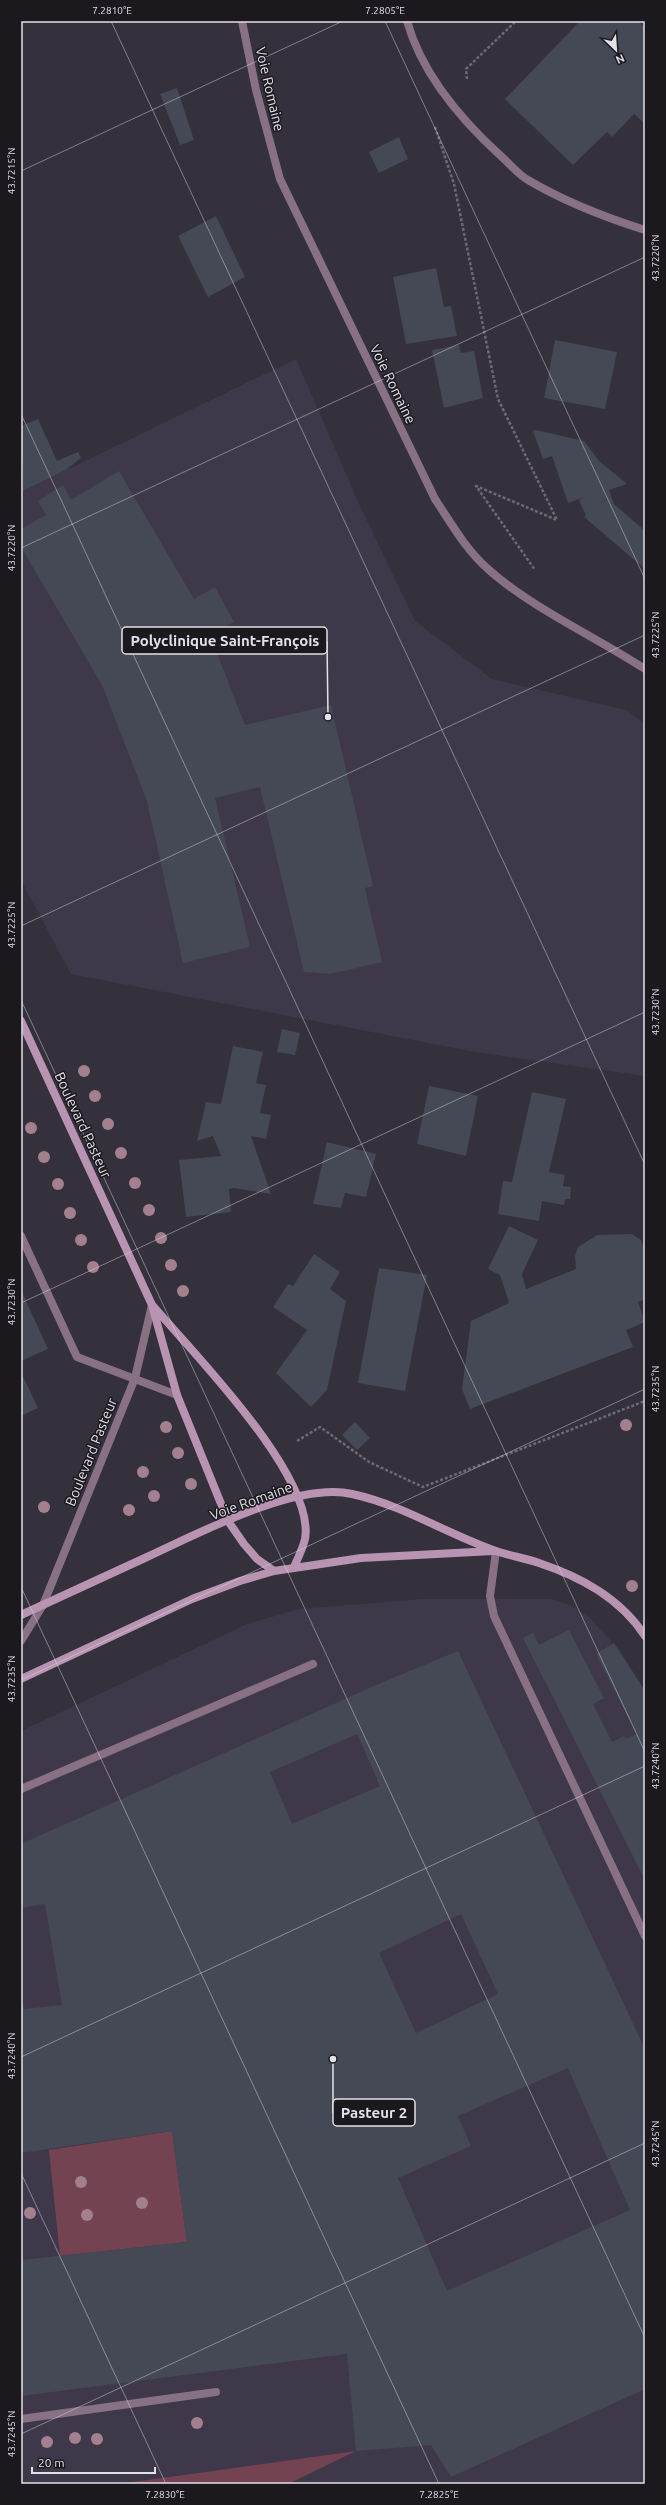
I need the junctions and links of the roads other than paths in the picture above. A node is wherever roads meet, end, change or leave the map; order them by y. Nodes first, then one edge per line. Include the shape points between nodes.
1 (242, 21) edge
2 (407, 21) edge
3 (645, 230) edge
4 (645, 669) edge
5 (21, 1021) edge
6 (21, 1236) edge
7 (152, 1305) junction
8 (135, 1378) junction
9 (177, 1395) junction
10 (298, 1498) junction
11 (228, 1521) junction
12 (496, 1551) junction
13 (294, 1567) junction
14 (274, 1571) junction
15 (43, 1605) junction
16 (21, 1615) edge
17 (645, 1636) edge
18 (21, 1641) edge
19 (313, 1664) dead end
20 (21, 1678) edge
21 (21, 1789) edge
22 (645, 1936) edge
23 (216, 2392) dead end
24 (21, 2419) edge

1 - 4 street, Voie Romaine via 256,90 280,179 435,499 460,536 488,569 524,596
2 - 3 street via 414,45 449,100 484,141 526,179 569,202 612,220
5 - 7 main road, Boulevard Pasteur
6 - 8 street via 77,1357
7 - 8 street, Boulevard Pasteur
7 - 9 main road, Boulevard Pasteur
7 - 10 main road, Boulevard Pasteur via 248,1416 274,1454
8 - 9 street
8 - 15 street, Boulevard Pasteur
9 - 11 main road, Boulevard Pasteur
10 - 11 main road, Voie Romaine
10 - 12 main road, Voie Romaine via 333,1491 352,1494 417,1516
10 - 13 main road, Boulevard Pasteur via 304,1518 305,1538
11 - 14 main road, Boulevard Pasteur via 244,1544
11 - 15 main road, Voie Romaine
12 - 13 main road, Voie Romaine via 361,1558
12 - 17 main road, Voie Romaine via 539,1563 595,1586 628,1613
12 - 22 street via 490,1596 494,1616
13 - 14 main road, Voie Romaine
14 - 20 main road, Voie Romaine via 192,1600
15 - 16 main road, Voie Romaine
15 - 18 street, Boulevard Pasteur
19 - 21 street
23 - 24 street

